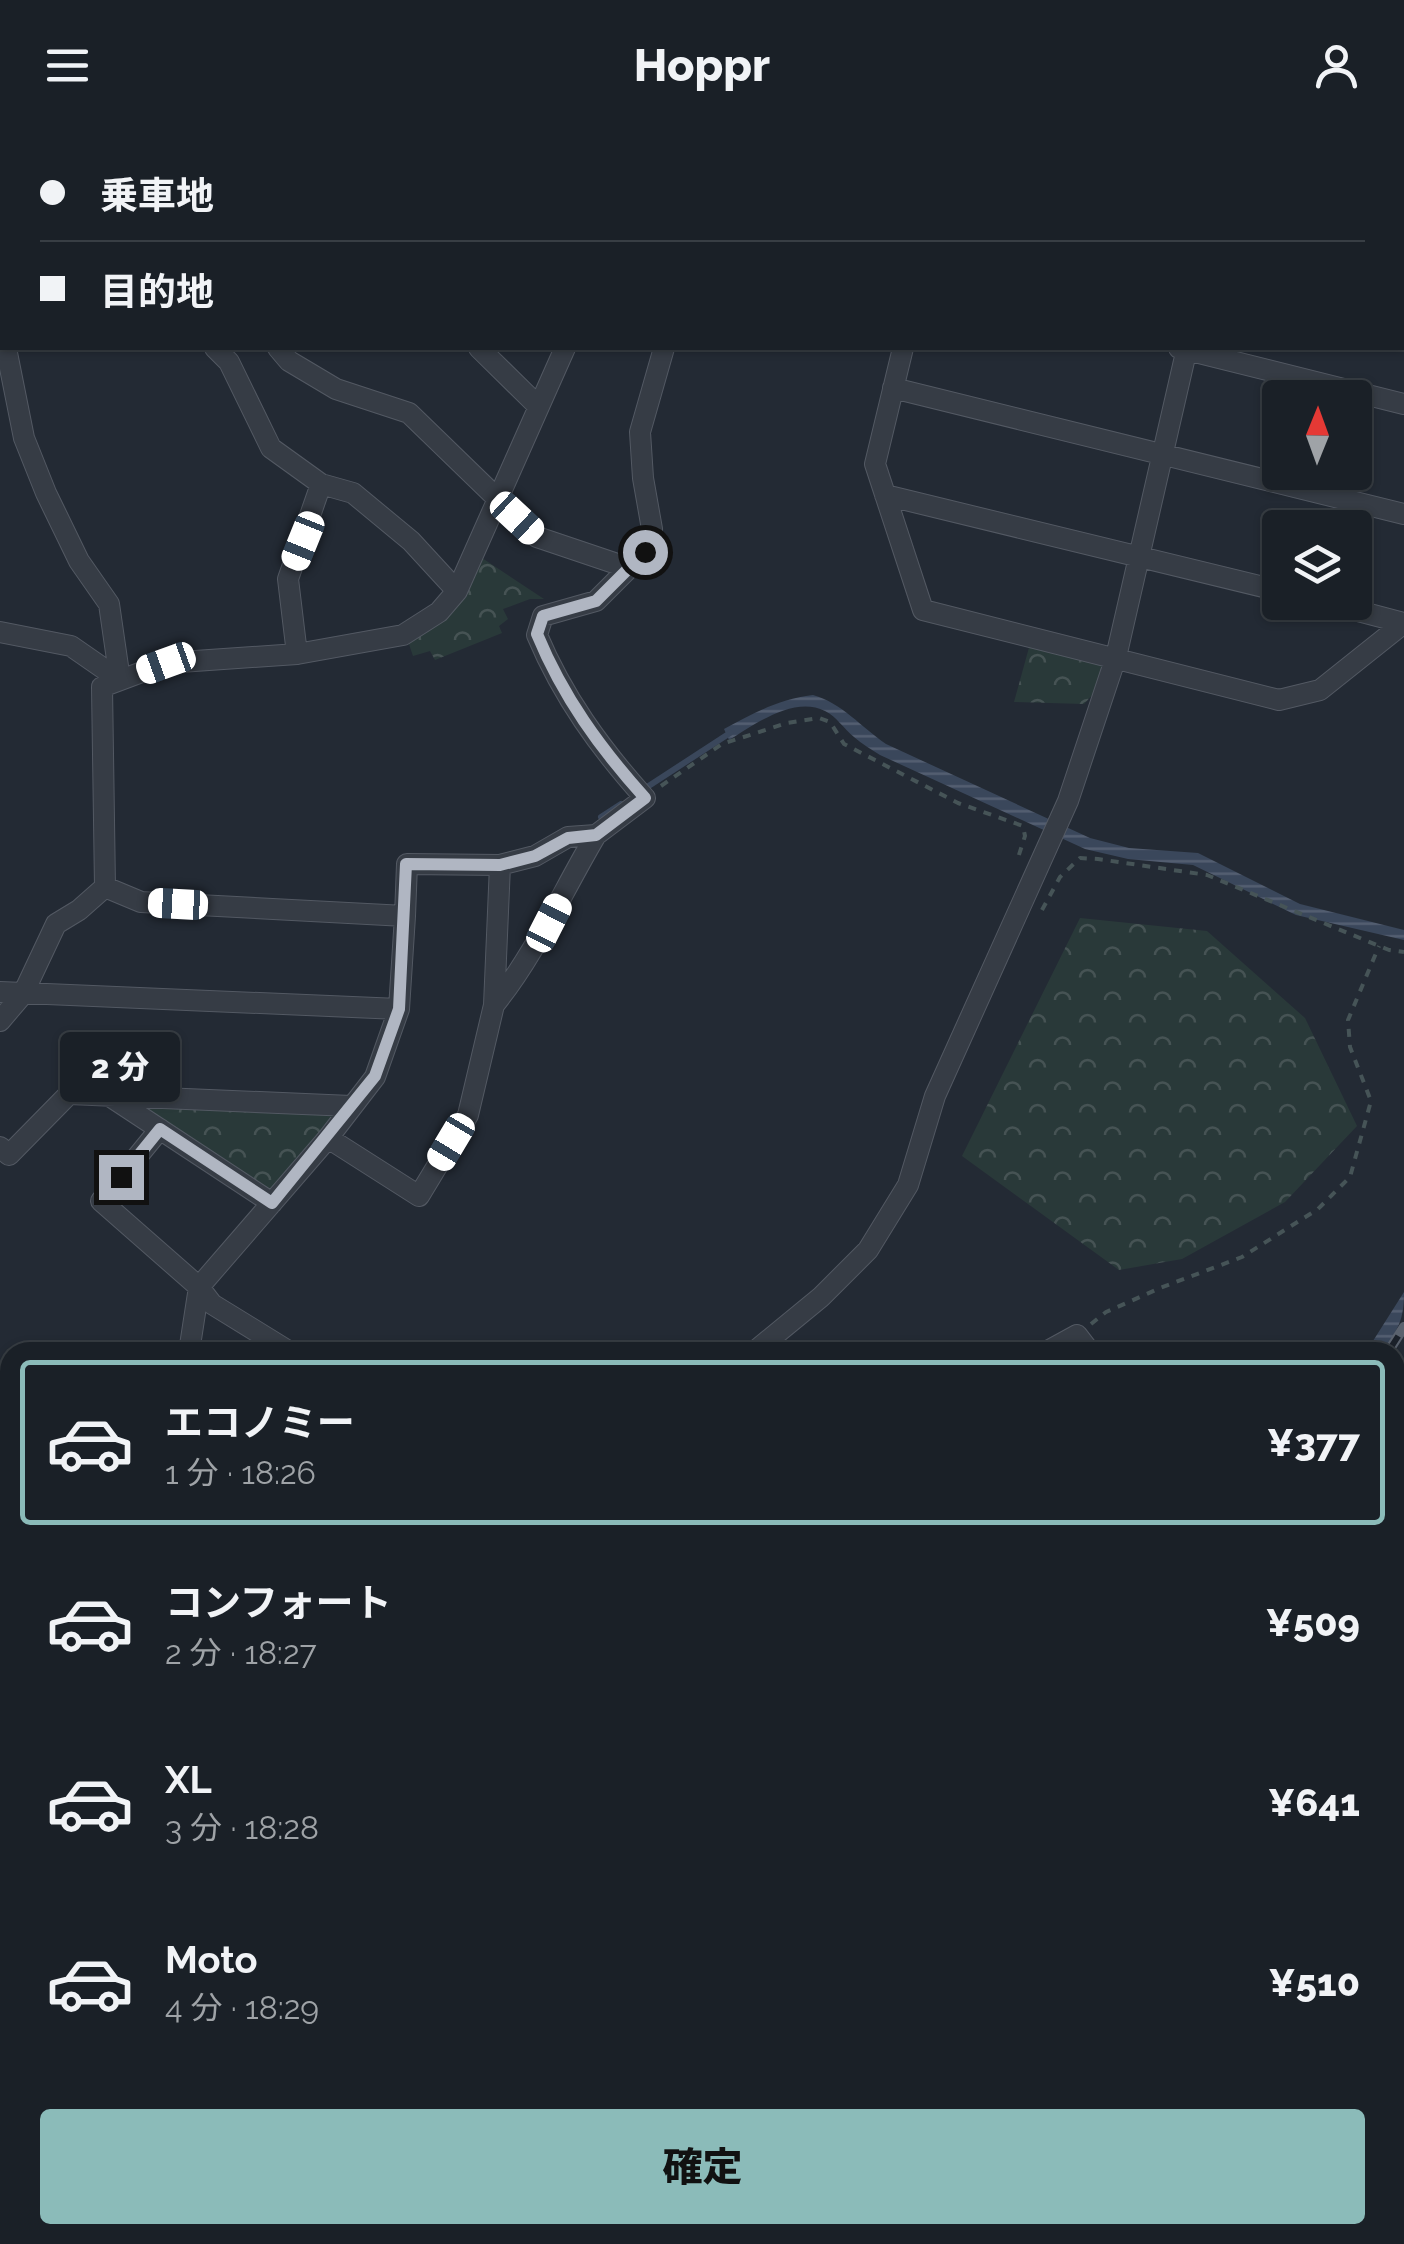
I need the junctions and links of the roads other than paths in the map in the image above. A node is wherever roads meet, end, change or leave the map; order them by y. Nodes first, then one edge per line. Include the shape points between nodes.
1 (8, 350) edge
2 (217, 350) edge
3 (280, 350) edge
4 (481, 350) edge
5 (564, 350) edge
6 (663, 350) edge
7 (902, 350) edge
8 (1184, 350) edge
9 (1192, 350) edge
10 (0, 381) edge
11 (893, 388) junction
12 (1404, 404) edge
13 (538, 406) junction
14 (1162, 454) junction
15 (321, 484) junction
16 (885, 495) junction
17 (497, 500) junction
18 (1404, 514) edge
19 (1140, 554) junction
20 (628, 568) junction
21 (1262, 586) edge
22 (457, 591) junction
23 (1372, 615) edge
24 (0, 632) edge
25 (297, 654) junction
26 (1116, 657) junction
27 (120, 680) junction
28 (596, 835) junction
29 (500, 865) junction
30 (105, 886) junction
31 (405, 916) junction
32 (0, 992) edge
33 (23, 994) junction
34 (494, 1005) junction
35 (399, 1009) junction
36 (0, 1020) edge
37 (109, 1096) junction
38 (351, 1106) junction
39 (160, 1129) junction
40 (328, 1138) junction
41 (0, 1146) edge
42 (272, 1203) junction
43 (199, 1287) junction
44 (191, 1342) edge
45 (274, 1342) edge
46 (766, 1342) edge

1 - 10 street
1 - 27 street via 24,438 46,493 79,561 110,604
2 - 15 street via 272,448
3 - 17 street via 336,389 409,413
4 - 13 street
5 - 13 street
6 - 20 street via 640,432 652,528 645,552
7 - 11 street
8 - 14 street
9 - 12 street
11 - 14 street
11 - 16 street via 875,464
13 - 17 street
14 - 18 street
14 - 19 street
15 - 22 street via 353,493 412,541
15 - 25 street via 288,579
16 - 19 street
16 - 26 street via 922,610
17 - 20 street via 537,537
17 - 22 street
19 - 21 street
19 - 26 street
20 - 28 street via 596,601 543,616 537,634 571,703 645,798
22 - 25 street via 403,636
23 - 26 street via 1404,623 1320,690 1279,700
24 - 27 street via 71,646
25 - 27 street via 166,663
26 - 46 street via 1068,801 935,1096 908,1185 868,1250
27 - 30 street via 102,687
28 - 29 street via 568,838
28 - 34 street
29 - 31 street via 406,864
29 - 34 street
30 - 31 street via 141,902
30 - 33 street via 56,924
31 - 35 street
32 - 33 street
33 - 35 street
33 - 36 street
34 - 40 street via 468,1115 418,1196
35 - 38 street via 375,1076
37 - 38 street
37 - 39 street
37 - 41 street via 69,1094 9,1156
38 - 40 street
39 - 42 street
39 - 43 street via 102,1202
40 - 42 street
42 - 43 street
43 - 44 street
43 - 45 street via 212,1304

